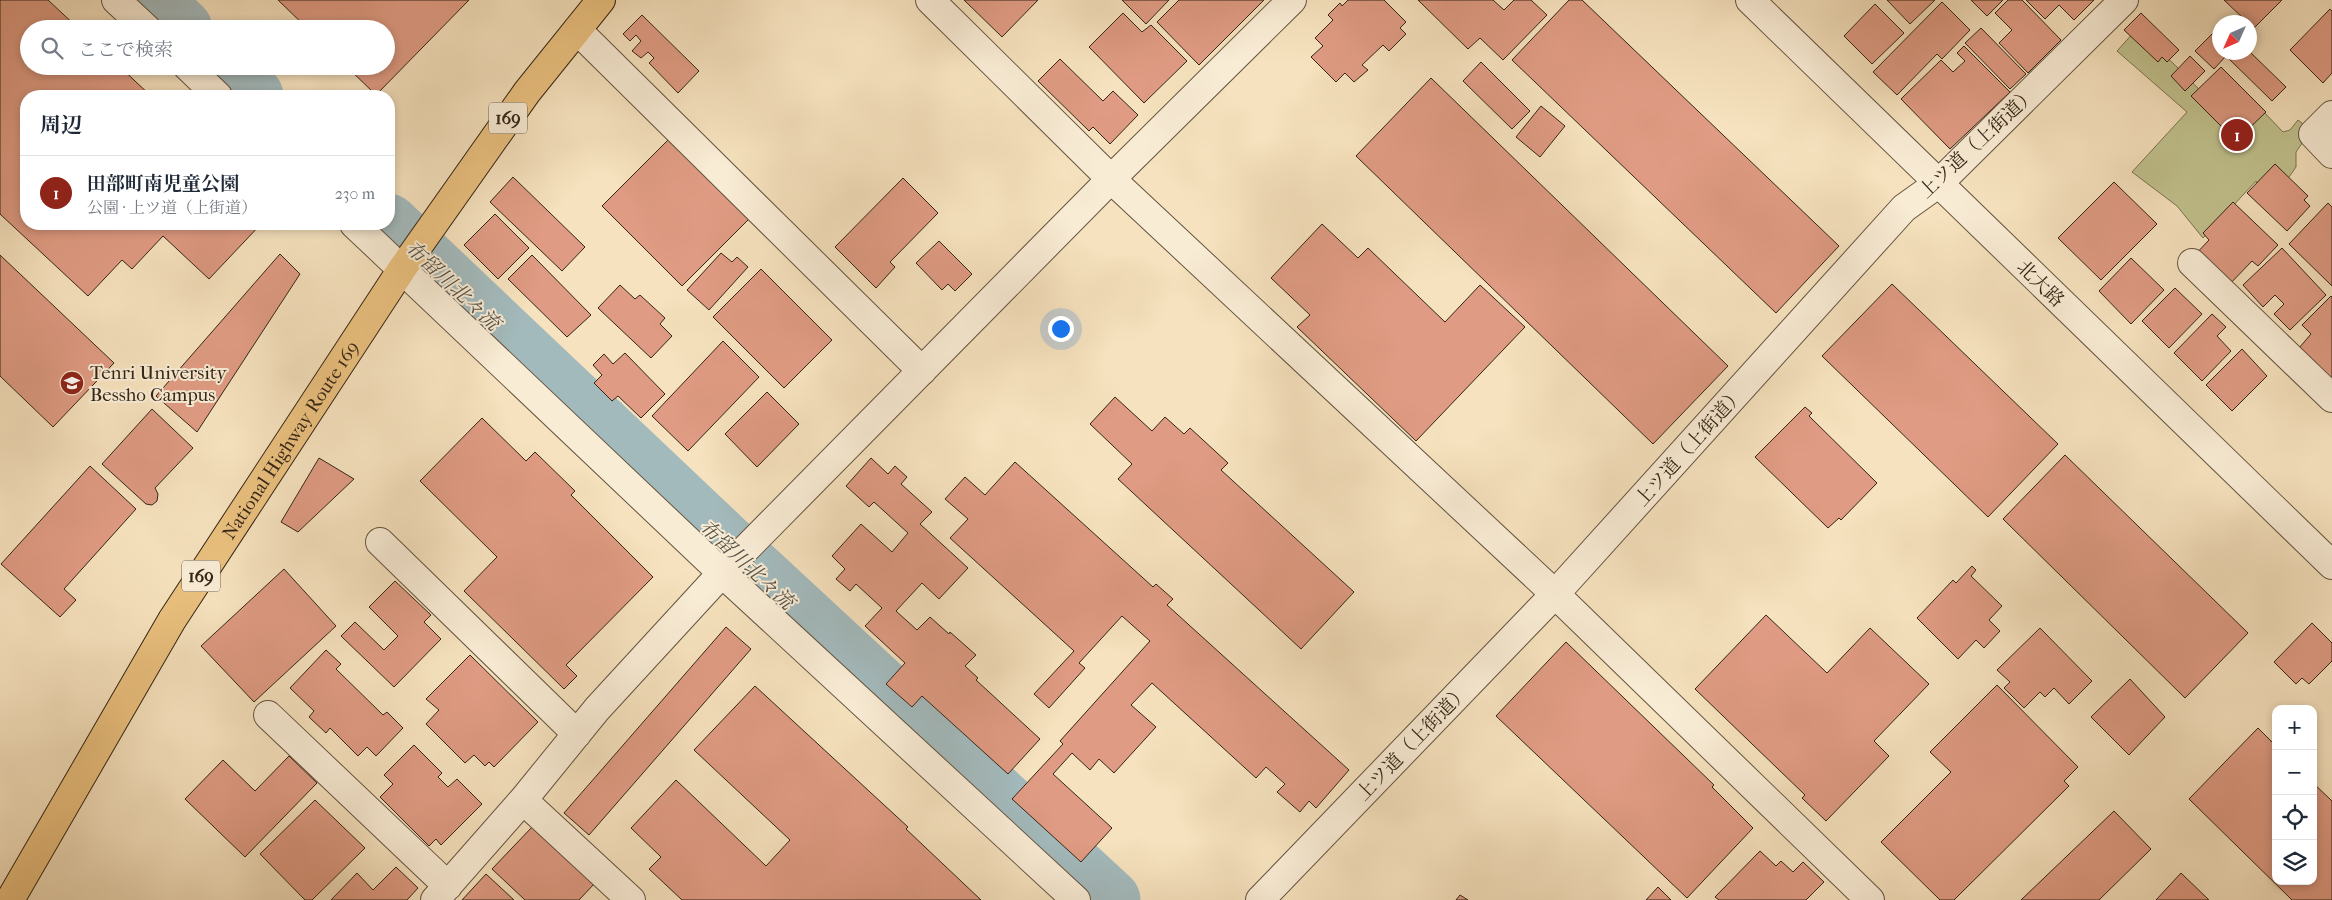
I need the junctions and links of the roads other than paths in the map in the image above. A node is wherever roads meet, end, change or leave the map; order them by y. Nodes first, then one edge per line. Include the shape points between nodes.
1 (116, 0) edge
2 (601, 0) edge
3 (930, 0) edge
4 (1292, 0) edge
5 (1750, 0) edge
6 (2124, 0) edge
7 (137, 20) edge
8 (577, 30) junction
9 (196, 75) edge
10 (212, 90) edge
11 (2332, 115) edge
12 (2332, 154) edge
13 (1111, 179) junction
14 (1939, 183) junction
15 (364, 230) edge
16 (410, 257) junction
17 (2192, 263) dead end
18 (922, 371) junction
19 (2332, 398) edge
20 (380, 542) dead end
21 (734, 561) junction
22 (2332, 566) edge
23 (1555, 594) junction
24 (268, 715) dead end
25 (576, 734) junction
26 (523, 800) junction
27 (441, 893) edge
28 (10, 900) edge
29 (631, 900) edge
30 (1076, 900) edge
31 (1260, 900) edge
32 (1870, 900) edge

1 - 7 street
2 - 8 highway, National Highway Route 169 / 169
3 - 13 street
4 - 13 street
5 - 14 street, 北大路
6 - 14 street, 上ツ道（上街道）
8 - 16 highway, National Highway Route 169 / 169 via 527,92
8 - 18 street
9 - 10 street
11 - 12 street via 2313,134
13 - 18 street
13 - 23 street
14 - 22 street, 北大路
14 - 23 street, 上ツ道（上街道） via 1904,208
15 - 16 street
16 - 21 street
16 - 28 highway, National Highway Route 169 / 169 via 172,620
17 - 19 street
18 - 21 street
20 - 25 street
21 - 25 street
21 - 30 street
23 - 31 street, 上ツ道（上街道）
23 - 32 street
24 - 27 street
25 - 26 street
26 - 27 street
26 - 29 street

